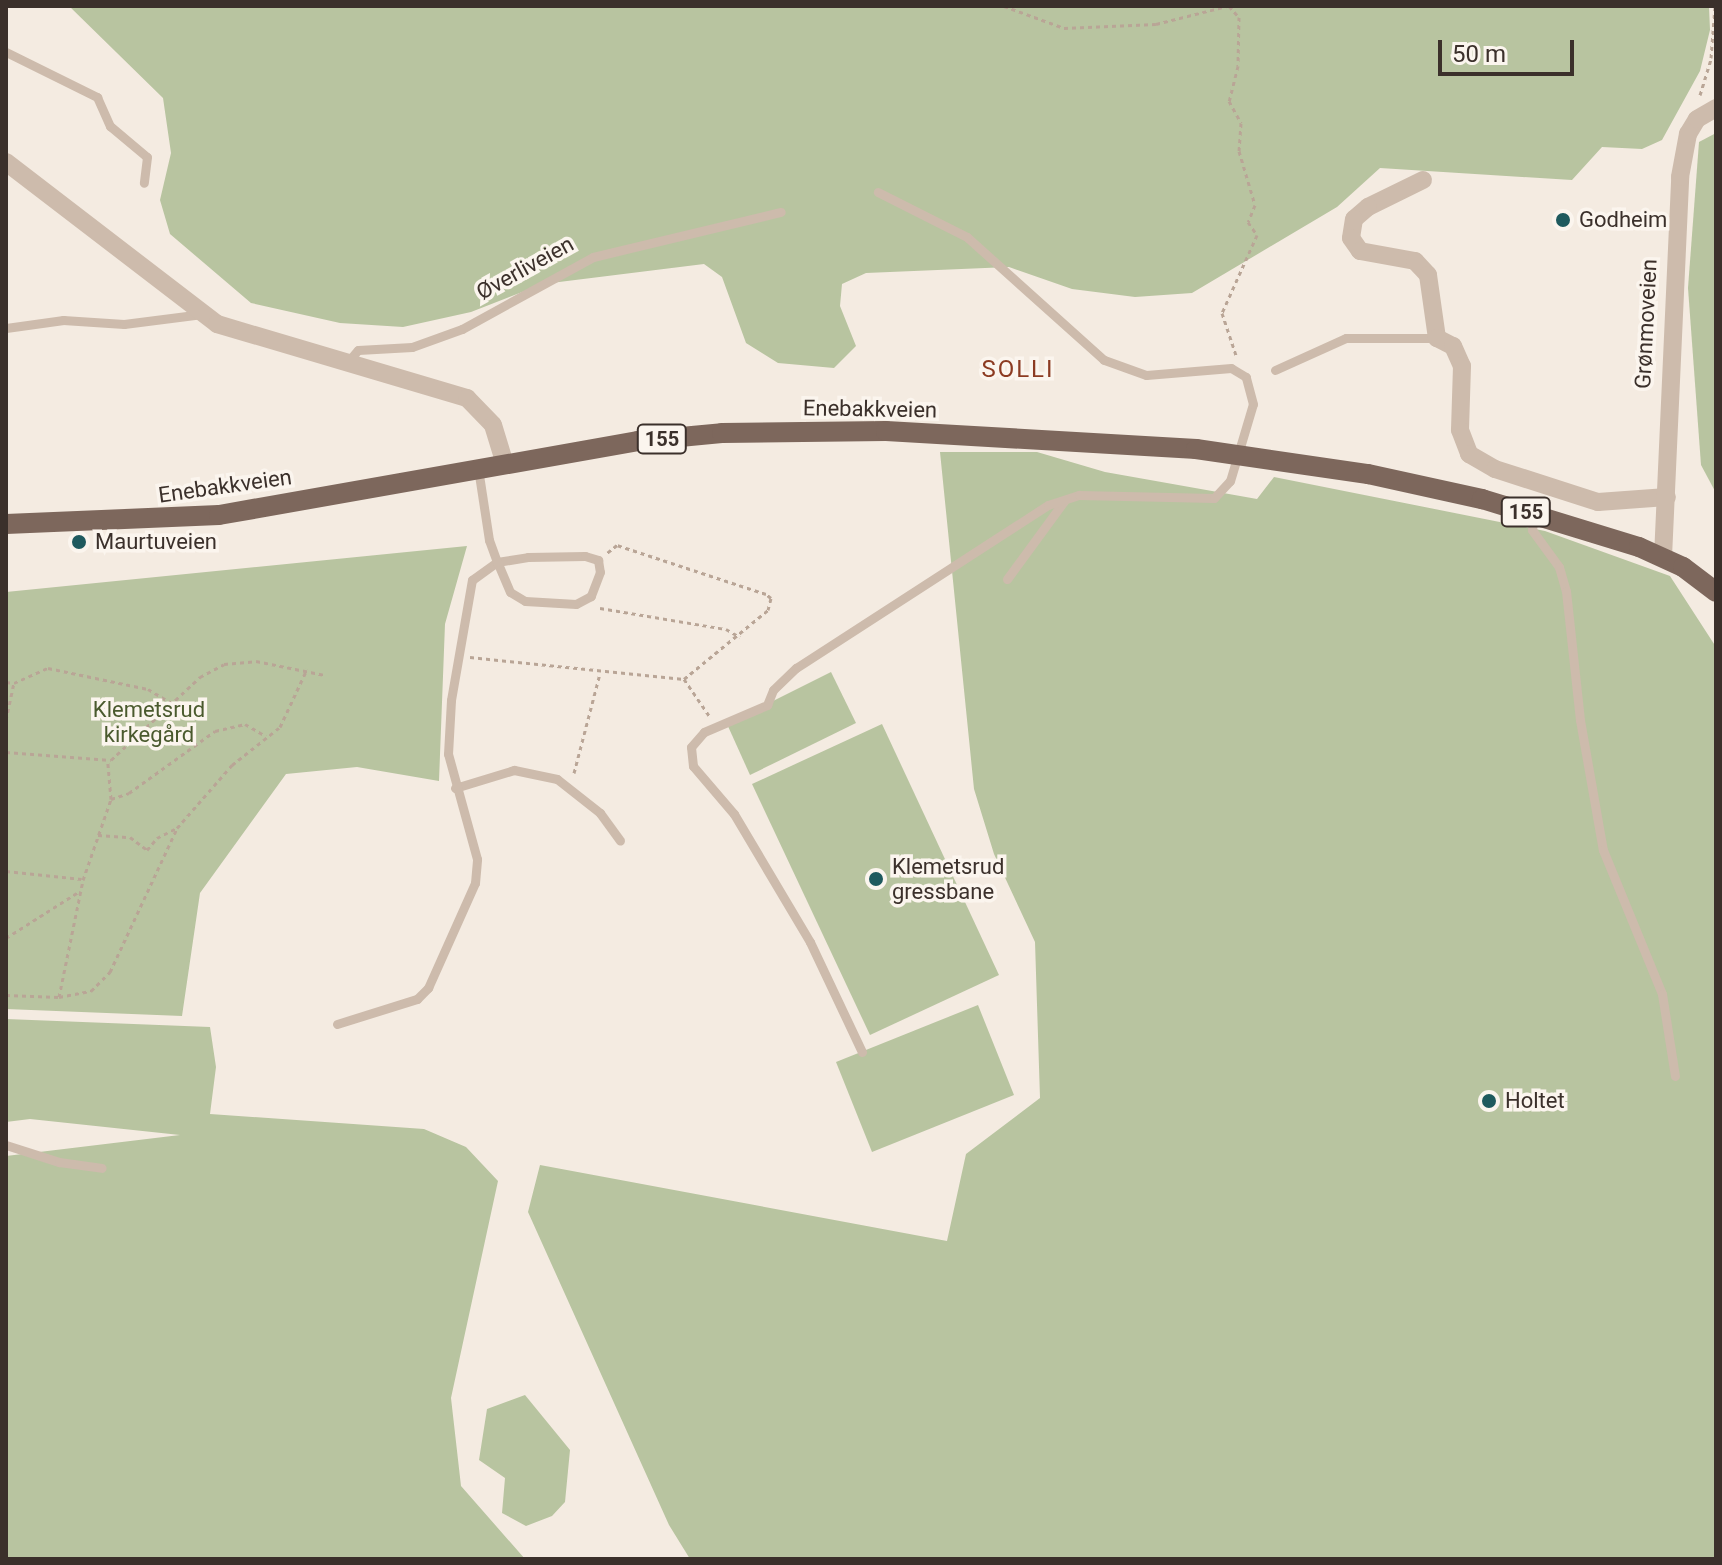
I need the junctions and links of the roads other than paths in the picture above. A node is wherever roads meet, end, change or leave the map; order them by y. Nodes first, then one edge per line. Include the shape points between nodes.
1 (6, 52) edge
2 (1716, 108) edge
3 (6, 162) edge
4 (1423, 180) dead end
5 (144, 183) dead end
6 (878, 192) dead end
7 (781, 212) dead end
8 (202, 314) junction
9 (6, 328) edge
10 (1437, 338) junction
11 (347, 363) junction
12 (1275, 370) dead end
13 (1237, 454) junction
14 (504, 462) junction
15 (478, 467) junction
16 (1667, 497) junction
17 (1066, 498) junction
18 (1534, 514) junction
19 (6, 524) edge
20 (1663, 557) junction
21 (497, 562) junction
22 (1007, 579) dead end
23 (1716, 592) edge
24 (455, 788) junction
25 (620, 841) dead end
26 (337, 1024) dead end
27 (862, 1052) dead end
28 (1675, 1076) dead end
29 (6, 1145) edge
30 (102, 1168) dead end

1 - 5 lane via 97,97 110,126 147,157
2 - 16 street, Grønmoveien via 1693,126 1683,150 1666,408
3 - 8 street
4 - 10 street via 1368,207 1354,219 1351,238 1360,251 1404,257 1424,268
6 - 13 lane via 967,237 1104,360 1146,375 1204,368 1242,373 1253,404
7 - 11 lane, Øverliveien via 593,257 462,329 412,347 358,350
8 - 9 lane via 124,324 63,320
8 - 11 street via 247,337
10 - 12 lane via 1346,338
10 - 16 street via 1458,355 1460,430 1479,462 1598,502
11 - 14 street via 467,398 493,425
13 - 14 main road, Enebakkveien / 155 via 852,431 708,434
13 - 17 lane via 1230,481 1214,498
13 - 18 main road, Enebakkveien / 155 via 1368,474
14 - 15 main road, Enebakkveien / 155
15 - 19 main road, Enebakkveien / 155 via 219,515
15 - 21 lane
16 - 20 street, Grønmoveien
17 - 22 lane
17 - 27 lane via 1008,527 957,567 796,668 773,690 767,705 704,732 691,747 691,761 745,832 810,942
18 - 20 main road, Enebakkveien / 155
18 - 28 lane via 1532,530 1559,567 1566,591 1582,732 1603,850 1662,994
20 - 23 main road, Enebakkveien / 155
21 - 21 lane via 585,556 598,560 600,572 585,602 516,598
21 - 24 lane via 472,580 458,654 448,732
24 - 25 lane via 514,770 569,786 600,813
24 - 26 lane via 477,871 437,973 417,999
29 - 30 lane via 59,1162

